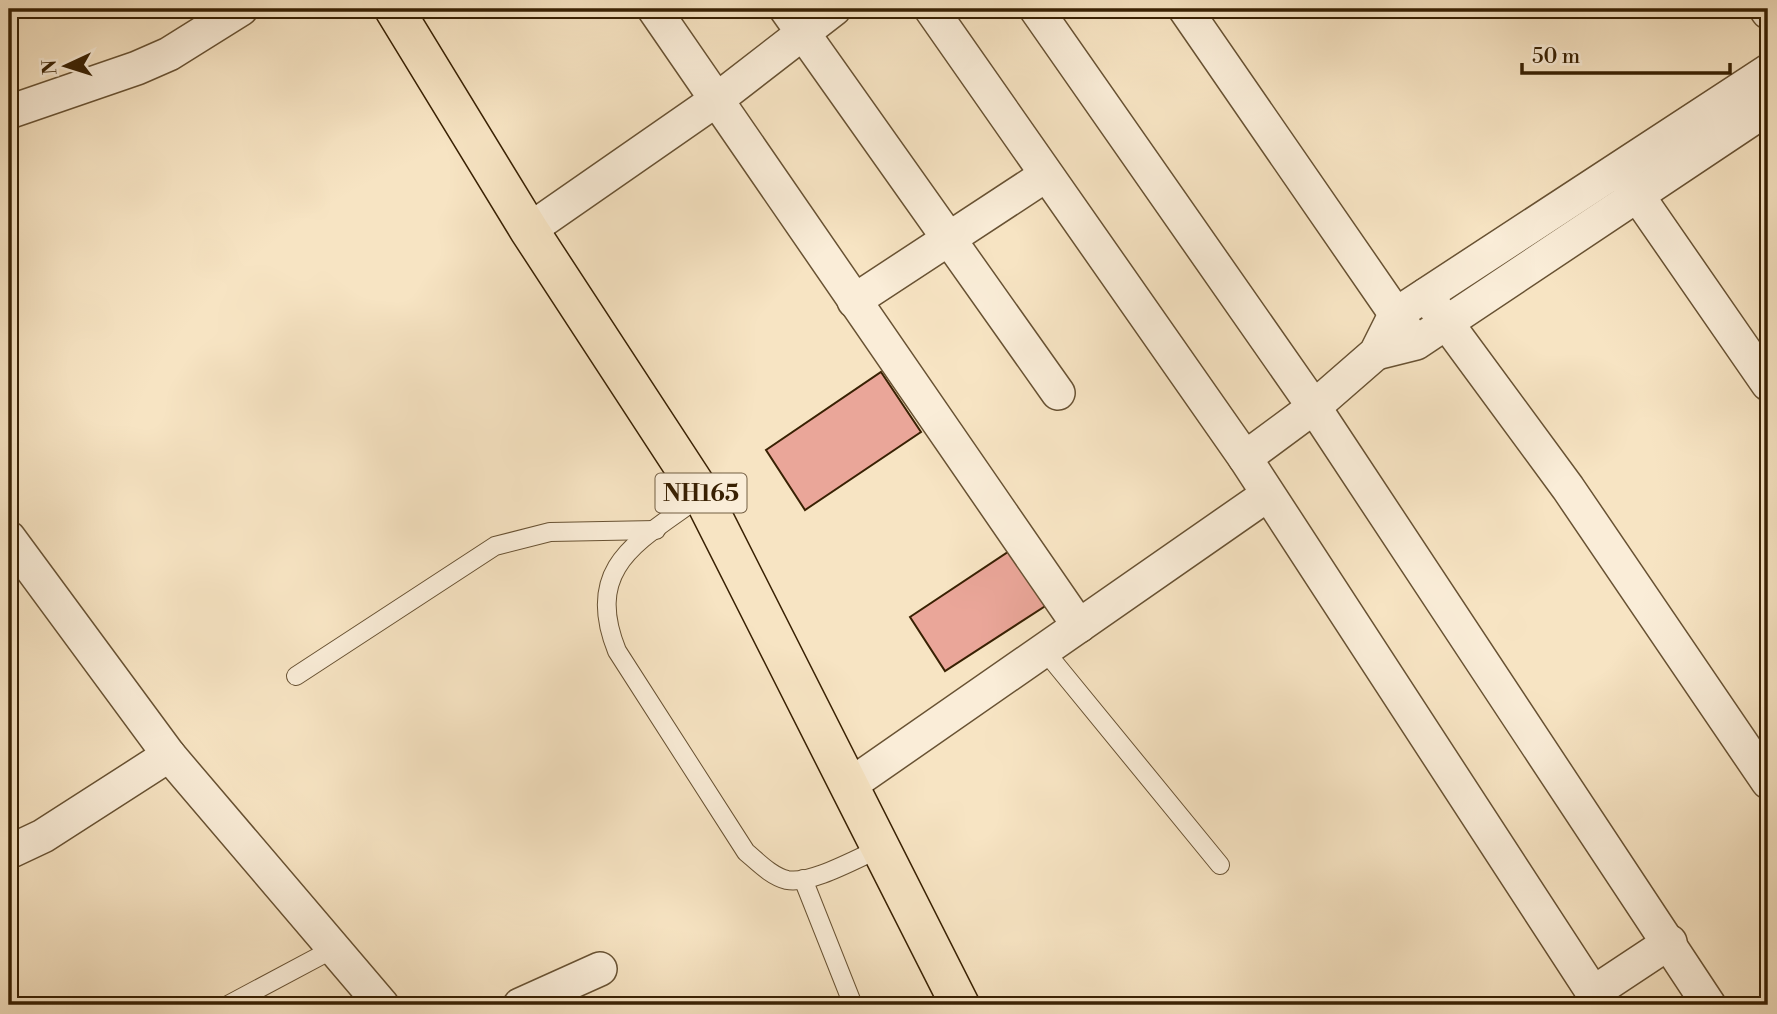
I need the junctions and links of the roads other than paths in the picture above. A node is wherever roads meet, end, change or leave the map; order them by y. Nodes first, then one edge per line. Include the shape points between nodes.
1 (241, 9) edge
2 (654, 9) edge
3 (834, 9) edge
4 (931, 9) edge
5 (1036, 9) edge
6 (1185, 9) edge
7 (398, 10) edge
8 (795, 21) edge
9 (1768, 71) edge
10 (719, 98) junction
11 (1768, 108) edge
12 (9, 112) edge
13 (1045, 175) junction
14 (1628, 181) junction
15 (529, 230) junction
16 (949, 239) junction
17 (854, 301) junction
18 (1436, 308) junction
19 (1395, 315) junction
20 (1416, 343) junction
21 (1376, 352) junction
22 (1768, 384) edge
23 (1058, 393) dead end
24 (1307, 412) junction
25 (1245, 458) junction
26 (702, 495) junction
27 (1267, 495) junction
28 (656, 530) junction
29 (9, 538) edge
30 (1079, 626) junction
31 (1044, 650) junction
32 (296, 676) dead end
33 (169, 755) junction
34 (1768, 782) edge
35 (850, 785) junction
36 (881, 848) junction
37 (9, 852) edge
38 (1220, 865) dead end
39 (803, 879) junction
40 (1663, 947) junction
41 (333, 949) junction
42 (600, 969) dead end
43 (1600, 993) edge
44 (228, 1005) edge
45 (382, 1005) edge
46 (520, 1005) edge
47 (853, 1005) edge
48 (960, 1005) edge
49 (1709, 1005) edge

1 - 12 street via 137,68
2 - 10 street
3 - 8 street
4 - 13 street
5 - 24 street
6 - 19 street
7 - 15 highway, NH165
8 - 10 street
8 - 16 street
9 - 14 street
10 - 15 street
10 - 17 street
11 - 14 street
13 - 16 street
13 - 25 street
14 - 18 street
14 - 22 street
15 - 26 highway, NH165
16 - 17 street
16 - 23 street
17 - 30 street
18 - 19 street
18 - 20 street
18 - 34 street via 1568,488
19 - 20 street
19 - 21 street
20 - 21 street
21 - 24 street
24 - 25 street
24 - 40 street
25 - 27 street
26 - 28 lane
26 - 35 highway, NH165
27 - 30 street
27 - 43 street
28 - 32 lane via 550,532 495,546
28 - 39 lane via 627,551 612,573 606,601 609,631 617,651 746,852 772,874
29 - 33 street
30 - 31 street
31 - 35 street
31 - 38 lane
33 - 37 street via 43,836
33 - 41 street
35 - 36 highway, NH165
36 - 39 lane
36 - 48 highway, NH165
39 - 47 lane
40 - 43 street
40 - 49 street
41 - 44 lane
41 - 45 street
42 - 46 street

